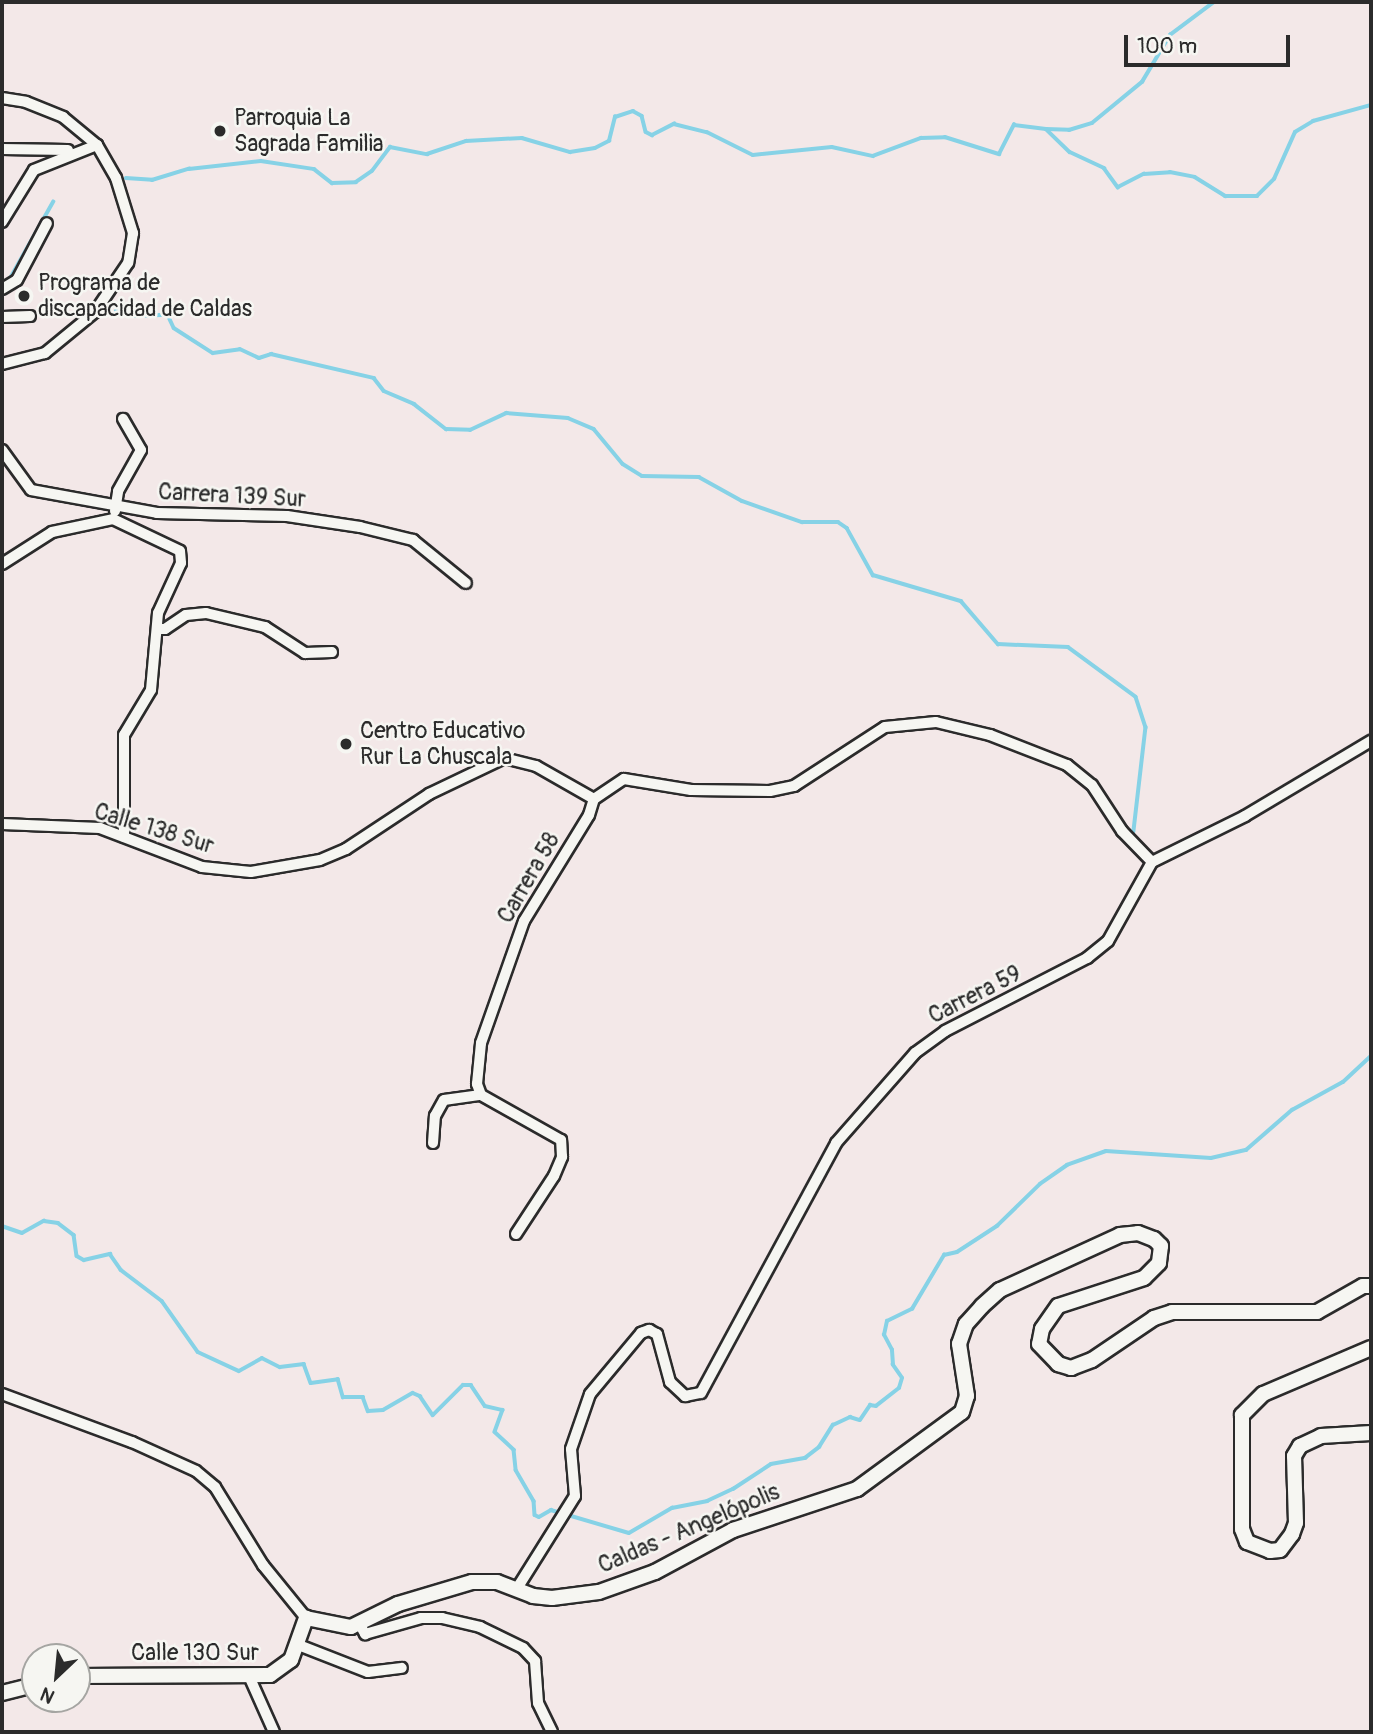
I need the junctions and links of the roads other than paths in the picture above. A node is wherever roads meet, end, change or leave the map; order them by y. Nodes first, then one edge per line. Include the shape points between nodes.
1 (2, 97) edge
2 (97, 145) junction
3 (2, 149) edge
4 (75, 151) junction
5 (2, 222) edge
6 (47, 223) dead end
7 (2, 289) edge
8 (30, 316) dead end
9 (2, 317) edge
10 (2, 364) edge
11 (123, 419) dead end
12 (2, 450) edge
13 (116, 505) junction
14 (113, 519) junction
15 (2, 564) edge
16 (466, 583) dead end
17 (158, 629) junction
18 (332, 652) dead end
19 (1371, 741) edge
20 (594, 799) junction
21 (2, 824) edge
22 (124, 837) junction
23 (1152, 862) junction
24 (481, 1095) junction
25 (433, 1143) dead end
26 (516, 1234) dead end
27 (1371, 1286) edge
28 (1371, 1348) edge
29 (2, 1394) edge
30 (1371, 1433) edge
31 (516, 1590) junction
32 (306, 1618) junction
33 (359, 1623) junction
34 (296, 1644) junction
35 (402, 1668) dead end
36 (91, 1676) edge
37 (249, 1676) junction
38 (21, 1688) edge
39 (2, 1693) edge
40 (274, 1732) edge
41 (552, 1732) edge

1 - 2 street via 63,117
2 - 4 street
2 - 10 street via 125,202 132,246 120,278 95,312 46,353
3 - 4 street
4 - 5 street via 34,170
6 - 7 street via 17,280
8 - 9 street
11 - 13 street via 141,450
12 - 13 street, Carrera 139 Sur via 31,491
13 - 14 street
13 - 16 street, Carrera 139 Sur via 157,513 287,516 360,527 413,540
14 - 15 street via 52,532
14 - 17 street via 180,551 181,563 158,613
17 - 18 street via 186,614 206,612 265,628 305,653
17 - 22 street via 151,690 124,735
19 - 23 street via 1218,831
20 - 22 street, Calle 138 Sur via 536,766 504,758 429,794 346,849 293,867 251,872 202,867
20 - 23 street via 624,779 691,790 770,791 794,786 885,727 936,722 990,735 1066,765 1092,785 1122,831
20 - 24 street, Carrera 58 via 589,816 524,921 511,951 481,1044 477,1084
21 - 22 street, Calle 138 Sur via 62,824
23 - 31 street, Carrera 59 via 1108,941 1063,972 929,1040 848,1126 701,1393 694,1397 678,1392 664,1372 657,1334 641,1333 590,1394 571,1449 575,1496
24 - 25 street via 444,1100 435,1116
24 - 26 street via 561,1140 562,1157 554,1176
27 - 31 street, Caldas - Angelópolis via 1317,1312 1172,1312 1154,1318 1092,1360 1071,1367 1058,1364 1039,1344 1042,1329 1058,1306 1144,1278 1160,1263 1161,1245 1154,1239 1138,1233 1119,1235 1000,1290 982,1306 966,1324 959,1344 967,1396 962,1412 857,1489 733,1530 655,1572 599,1592 552,1598
28 - 30 street via 1276,1388 1251,1403 1242,1415 1242,1529 1247,1542 1256,1549 1280,1550 1292,1534 1296,1523 1294,1456 1300,1446 1321,1436
29 - 32 street via 132,1442 195,1471 215,1487 263,1565
31 - 33 street, Caldas - Angelópolis via 472,1582 398,1604
32 - 33 street via 348,1626
32 - 34 street, Calle 130 Sur
33 - 41 street via 365,1634 421,1618 442,1618 480,1627 523,1648 535,1661 538,1703
34 - 35 street via 368,1672
34 - 37 street, Calle 130 Sur via 291,1660 279,1672
36 - 37 street, Calle 130 Sur
37 - 40 street
38 - 39 street

